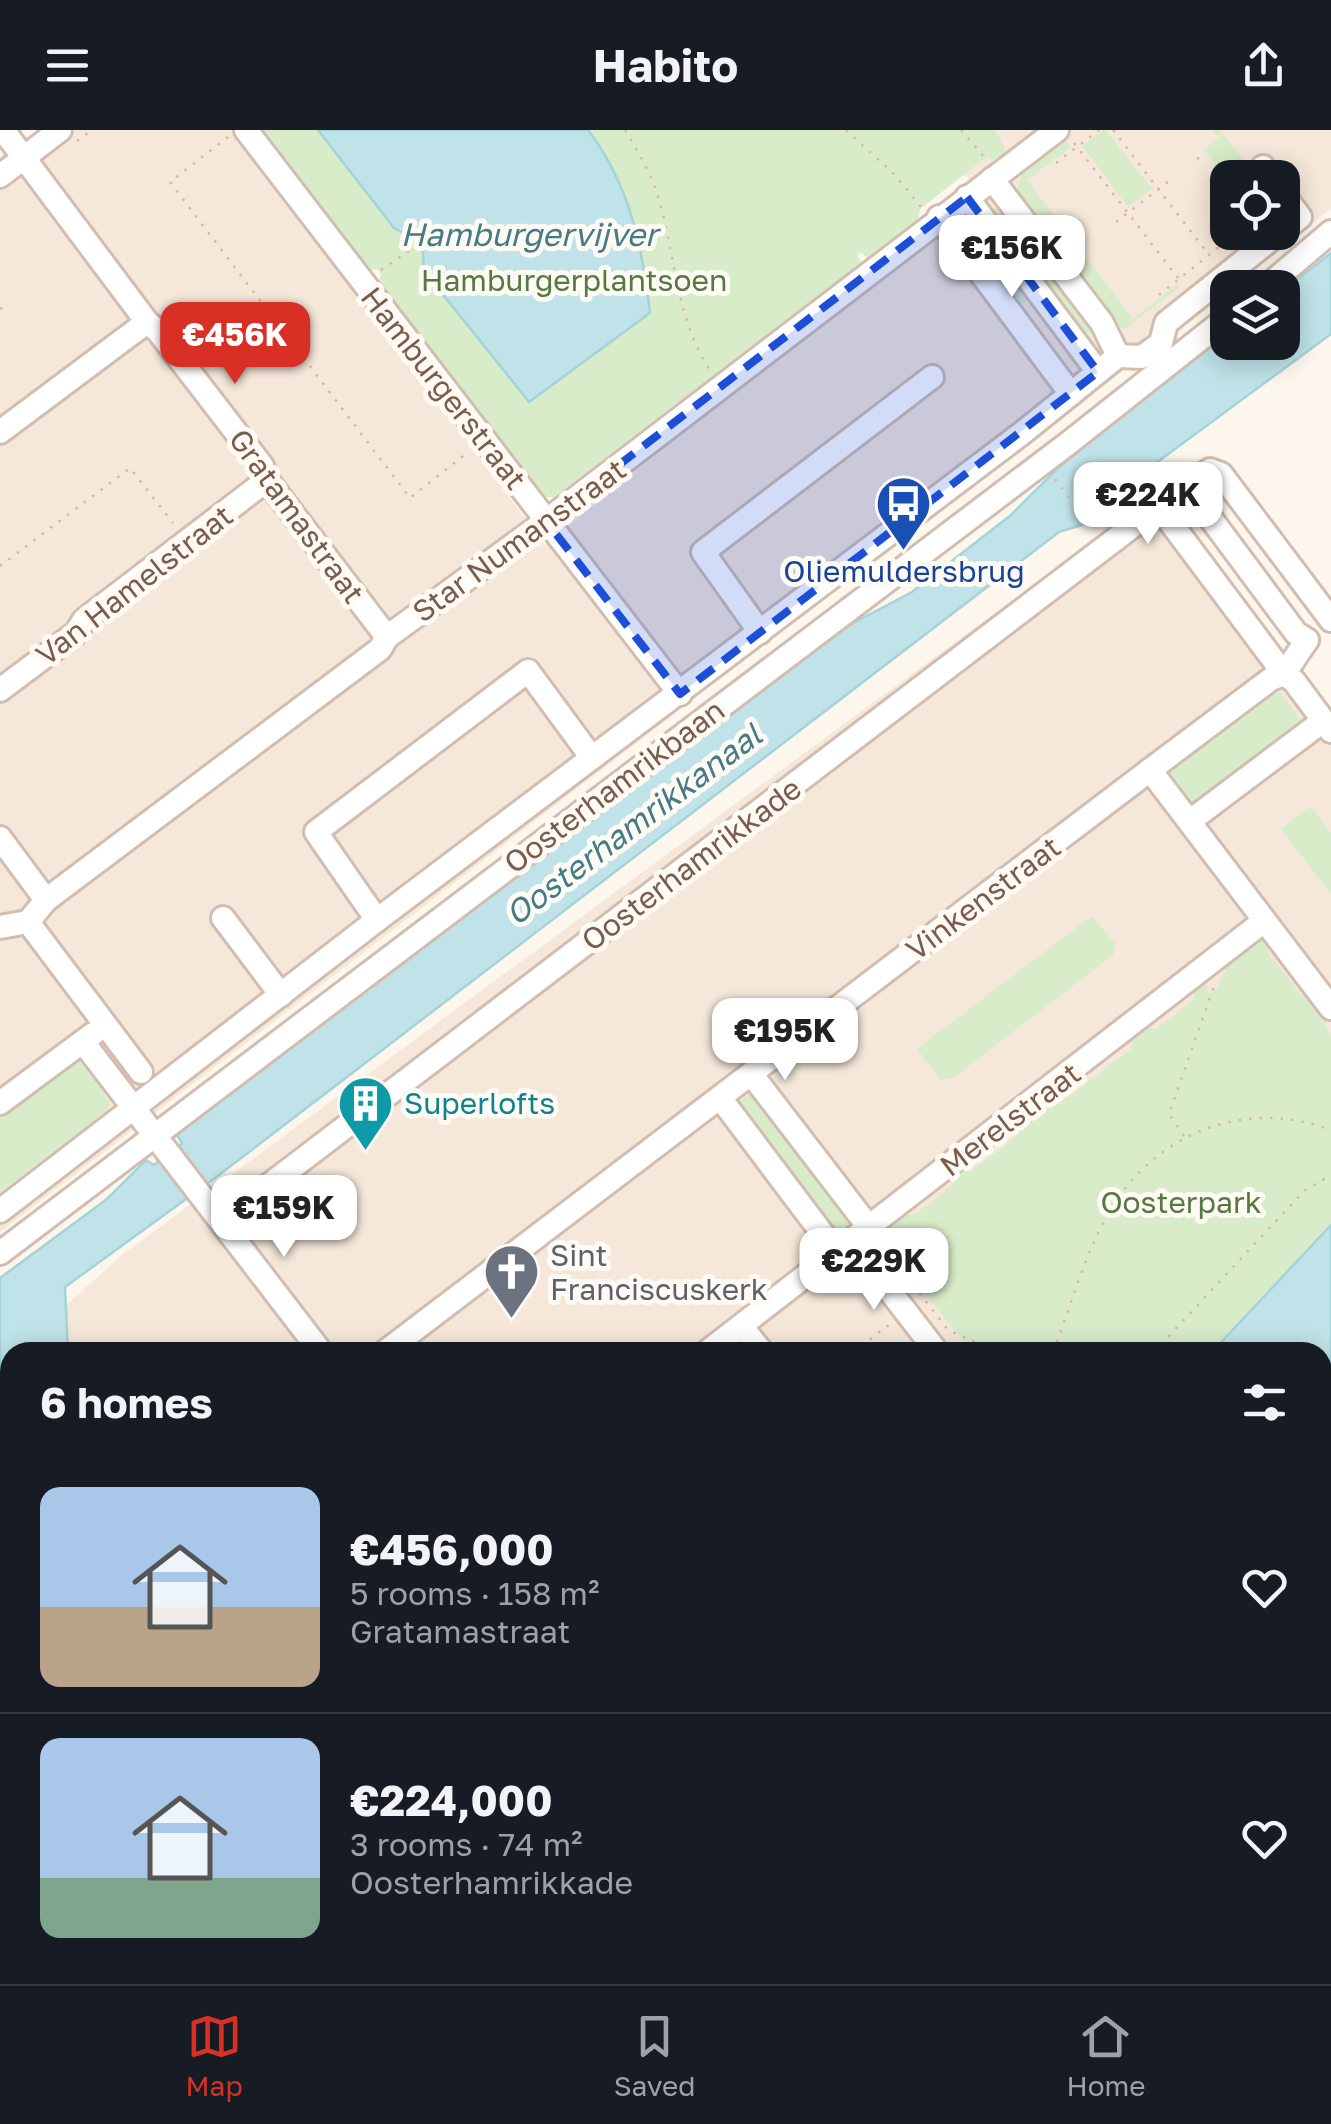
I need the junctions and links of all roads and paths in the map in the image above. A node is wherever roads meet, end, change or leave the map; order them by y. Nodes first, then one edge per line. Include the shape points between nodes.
1 (3, 130) edge
2 (60, 130) edge
3 (237, 130) edge
4 (246, 130) edge
5 (626, 130) edge
6 (846, 130) edge
7 (961, 130) edge
8 (1098, 130) edge
9 (1112, 130) edge
10 (1065, 136) edge
11 (1077, 146) junction
12 (1204, 153) dead end
13 (24, 158) junction
14 (1197, 160) dead end
15 (1056, 163) dead end
16 (0, 176) edge
17 (992, 179) junction
18 (1169, 181) dead end
19 (1158, 189) junction
20 (968, 196) junction
21 (1127, 214) junction
22 (939, 218) junction
23 (1116, 222) dead end
24 (1331, 232) edge
25 (1089, 242) dead end
26 (412, 248) dead end
27 (1081, 248) dead end
28 (1216, 250) edge
29 (1258, 250) edge
30 (1209, 255) junction
31 (1288, 270) edge
32 (1179, 279) junction
33 (363, 282) junction
34 (1159, 295) dead end
35 (1196, 300) junction
36 (6, 305) dead end
37 (0, 309) edge
38 (147, 322) junction
39 (1210, 332) edge
40 (1118, 356) junction
41 (1098, 372) junction
42 (932, 377) dead end
43 (721, 384) junction
44 (1071, 394) junction
45 (0, 432) edge
46 (484, 441) junction
47 (1050, 472) dead end
48 (267, 480) junction
49 (1168, 500) junction
50 (546, 521) junction
51 (1087, 521) dead end
52 (187, 540) junction
53 (0, 566) edge
54 (1331, 620) edge
55 (1331, 631) edge
56 (760, 632) junction
57 (387, 637) junction
58 (1307, 640) junction
59 (1284, 674) junction
60 (0, 690) edge
61 (680, 694) junction
62 (1327, 726) edge
63 (592, 758) junction
64 (1150, 770) junction
65 (1190, 821) junction
66 (0, 838) edge
67 (46, 900) junction
68 (223, 918) dead end
69 (377, 920) junction
70 (1264, 921) junction
71 (28, 922) junction
72 (0, 926) edge
73 (1208, 965) junction
74 (281, 995) junction
75 (1331, 1008) edge
76 (106, 1024) junction
77 (82, 1042) junction
78 (142, 1072) dead end
79 (752, 1075) junction
80 (721, 1099) junction
81 (0, 1104) edge
82 (135, 1108) junction
83 (1331, 1130) edge
84 (1184, 1137) junction
85 (162, 1143) junction
86 (1331, 1175) edge
87 (0, 1212) edge
88 (222, 1221) junction
89 (853, 1239) junction
90 (0, 1254) edge
91 (906, 1312) junction
92 (742, 1326) junction
93 (309, 1342) edge
94 (402, 1342) edge
95 (720, 1342) edge
96 (754, 1342) edge
97 (866, 1342) edge
98 (930, 1342) edge
99 (968, 1342) edge
100 (1057, 1342) edge
101 (1163, 1342) edge

1 - 13 street, Gratamastraat
2 - 13 street
3 - 46 path via 170,182 410,498
4 - 33 street, Hamburgerstraat
5 - 43 path via 659,199 692,336
6 - 22 path
7 - 17 path via 987,161
8 - 11 path
9 - 19 path
10 - 11 path
10 - 17 street, Star Numanstraat
11 - 15 path
11 - 21 path
12 - 14 path
13 - 16 street
13 - 38 street, Gratamastraat
17 - 20 street, Star Numanstraat
17 - 40 street via 1102,324
18 - 19 path
19 - 21 path
19 - 30 path
20 - 22 street, Star Numanstraat
20 - 41 street
21 - 23 path
21 - 32 path
22 - 43 street, Star Numanstraat
22 - 44 street
24 - 31 street
25 - 27 path
26 - 33 path
28 - 30 path
29 - 35 street
30 - 32 path
32 - 34 path
32 - 35 path
33 - 46 street, Hamburgerstraat
35 - 40 street via 1166,323 1163,340 1142,357
36 - 37 path
38 - 45 street
38 - 48 street, Gratamastraat
39 - 85 street, Oosterhamrikbaan
40 - 41 street
41 - 44 street
42 - 56 street via 702,552
43 - 50 street, Star Numanstraat
44 - 56 street
46 - 50 street, Hamburgerstraat
47 - 51 path
48 - 52 street, Van Hamelstraat
48 - 57 street, Gratamastraat
49 - 54 street, Oosterhamrikkade via 1210,470 1221,474
49 - 58 street via 1189,494 1200,504
49 - 59 street
49 - 88 street, Oosterhamrikkade
50 - 57 street, Star Numanstraat
50 - 61 street, Hamburgerstraat
52 - 53 path via 130,468
52 - 60 street, Van Hamelstraat
55 - 58 street
56 - 61 street
57 - 67 street, Star Numanstraat via 380,649
58 - 59 street, Vinkenstraat
59 - 62 street
59 - 64 street, Vinkenstraat
61 - 63 street
62 - 65 street
63 - 69 street
63 - 69 street via 528,670 316,832
64 - 65 street
64 - 79 street, Vinkenstraat
65 - 70 street
66 - 67 street
67 - 71 street, Star Numanstraat
68 - 74 street
69 - 74 street
70 - 73 street, Merelstraat
70 - 75 street
71 - 72 street
71 - 76 street
73 - 84 path via 1215,982 1169,1114
73 - 89 street, Merelstraat
74 - 82 street
76 - 77 street
76 - 78 street
77 - 81 street
77 - 82 street
79 - 80 street, Vinkenstraat
79 - 89 street
80 - 89 street
80 - 94 street, Vinkenstraat
82 - 85 street
82 - 87 street
83 - 84 path via 1261,1116
84 - 100 path via 1139,1172 1112,1206
85 - 88 street
85 - 90 street, Oosterhamrikbaan
86 - 101 path via 1304,1191
88 - 93 street
89 - 91 street
89 - 92 street, Merelstraat
89 - 99 path via 876,1237 948,1330
91 - 97 path
91 - 98 street
92 - 95 street, Merelstraat
92 - 96 street

